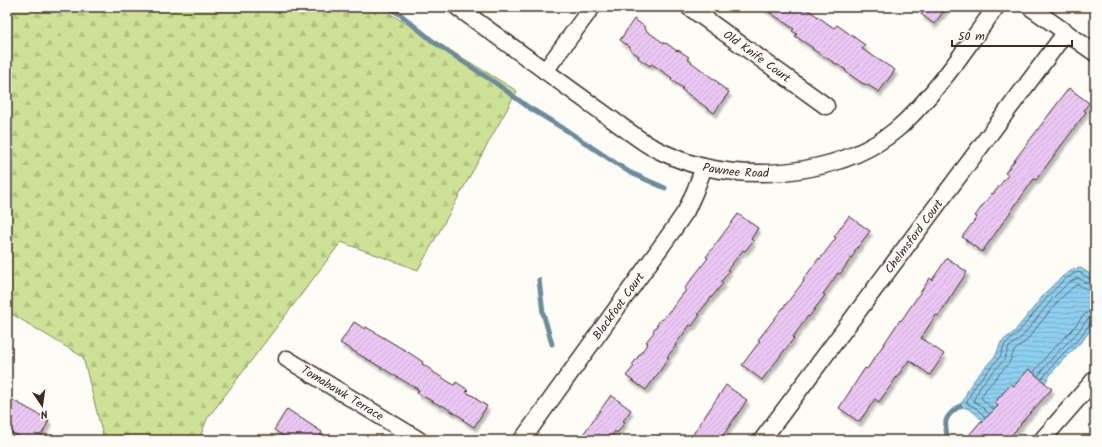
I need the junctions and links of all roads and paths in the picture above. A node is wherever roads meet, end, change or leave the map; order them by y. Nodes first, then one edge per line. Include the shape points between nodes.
1 (456, 7) edge
2 (592, 7) edge
3 (689, 7) edge
4 (996, 7) edge
5 (1030, 7) edge
6 (1066, 32) junction
7 (1095, 53) edge
8 (545, 71) junction
9 (826, 106) dead end
10 (704, 167) junction
11 (287, 359) dead end
12 (1095, 379) edge
13 (419, 440) edge
14 (522, 440) edge
15 (762, 440) edge
16 (1042, 440) edge

1 - 8 street, Pawnee Road
2 - 8 street
3 - 9 street, Old Knife Court
4 - 10 street, Pawnee Road via 914,113 872,146 828,164 806,169 755,173
5 - 6 street
6 - 7 street
6 - 15 street, Chelmsford Court
8 - 10 street, Pawnee Road via 650,146 675,158
10 - 14 street, Blackfoot Court via 686,211
11 - 13 street, Tomahawk Terrace
12 - 16 street

